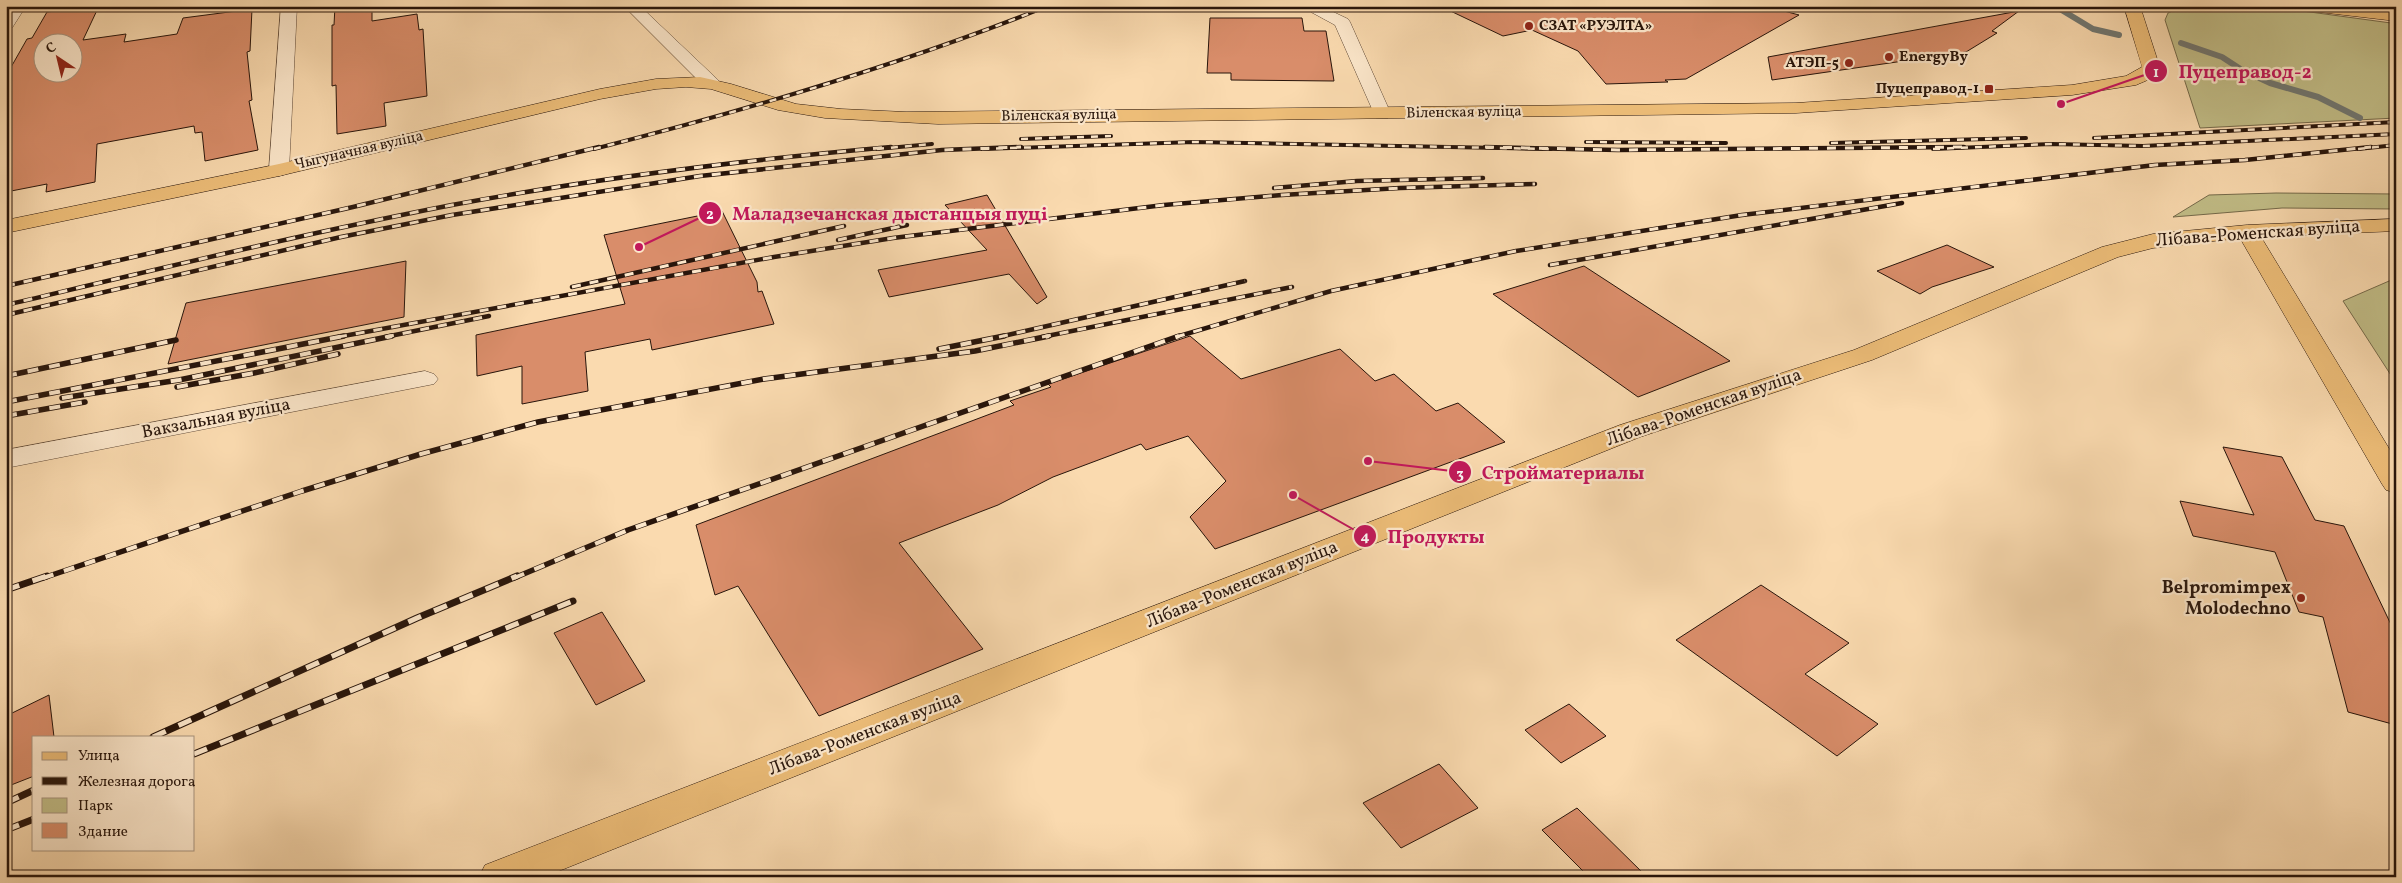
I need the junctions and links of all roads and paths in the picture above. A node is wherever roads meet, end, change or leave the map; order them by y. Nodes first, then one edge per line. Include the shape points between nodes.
1 (19, 6) edge
2 (289, 6) edge
3 (632, 6) edge
4 (1319, 6) edge
5 (2132, 6) edge
6 (2310, 6) edge
7 (2396, 16) edge
8 (6, 25) edge
9 (712, 84) junction
10 (1382, 114) junction
11 (279, 170) junction
12 (2396, 225) edge
13 (6, 227) edge
14 (2247, 231) junction
15 (425, 379) dead end
16 (6, 459) edge
17 (2396, 484) edge
18 (498, 877) edge

1 - 8 street
2 - 11 street
3 - 9 street
4 - 10 street via 1316,9 1342,22
5 - 10 main road, Віленская вуліца via 2151,68 2144,75 2113,85 1796,108
6 - 7 main road
9 - 10 main road, Віленская вуліца via 808,111 871,117
9 - 11 main road, Чыгуначная вуліца via 682,82 600,94
11 - 13 main road, Чыгуначная вуліца
12 - 14 main road, Лібава-Роменская вуліца
14 - 17 main road
14 - 18 main road, Лібава-Роменская вуліца via 2154,241 2110,252 1863,355 1630,432
15 - 16 street, Вакзальная вуліца

